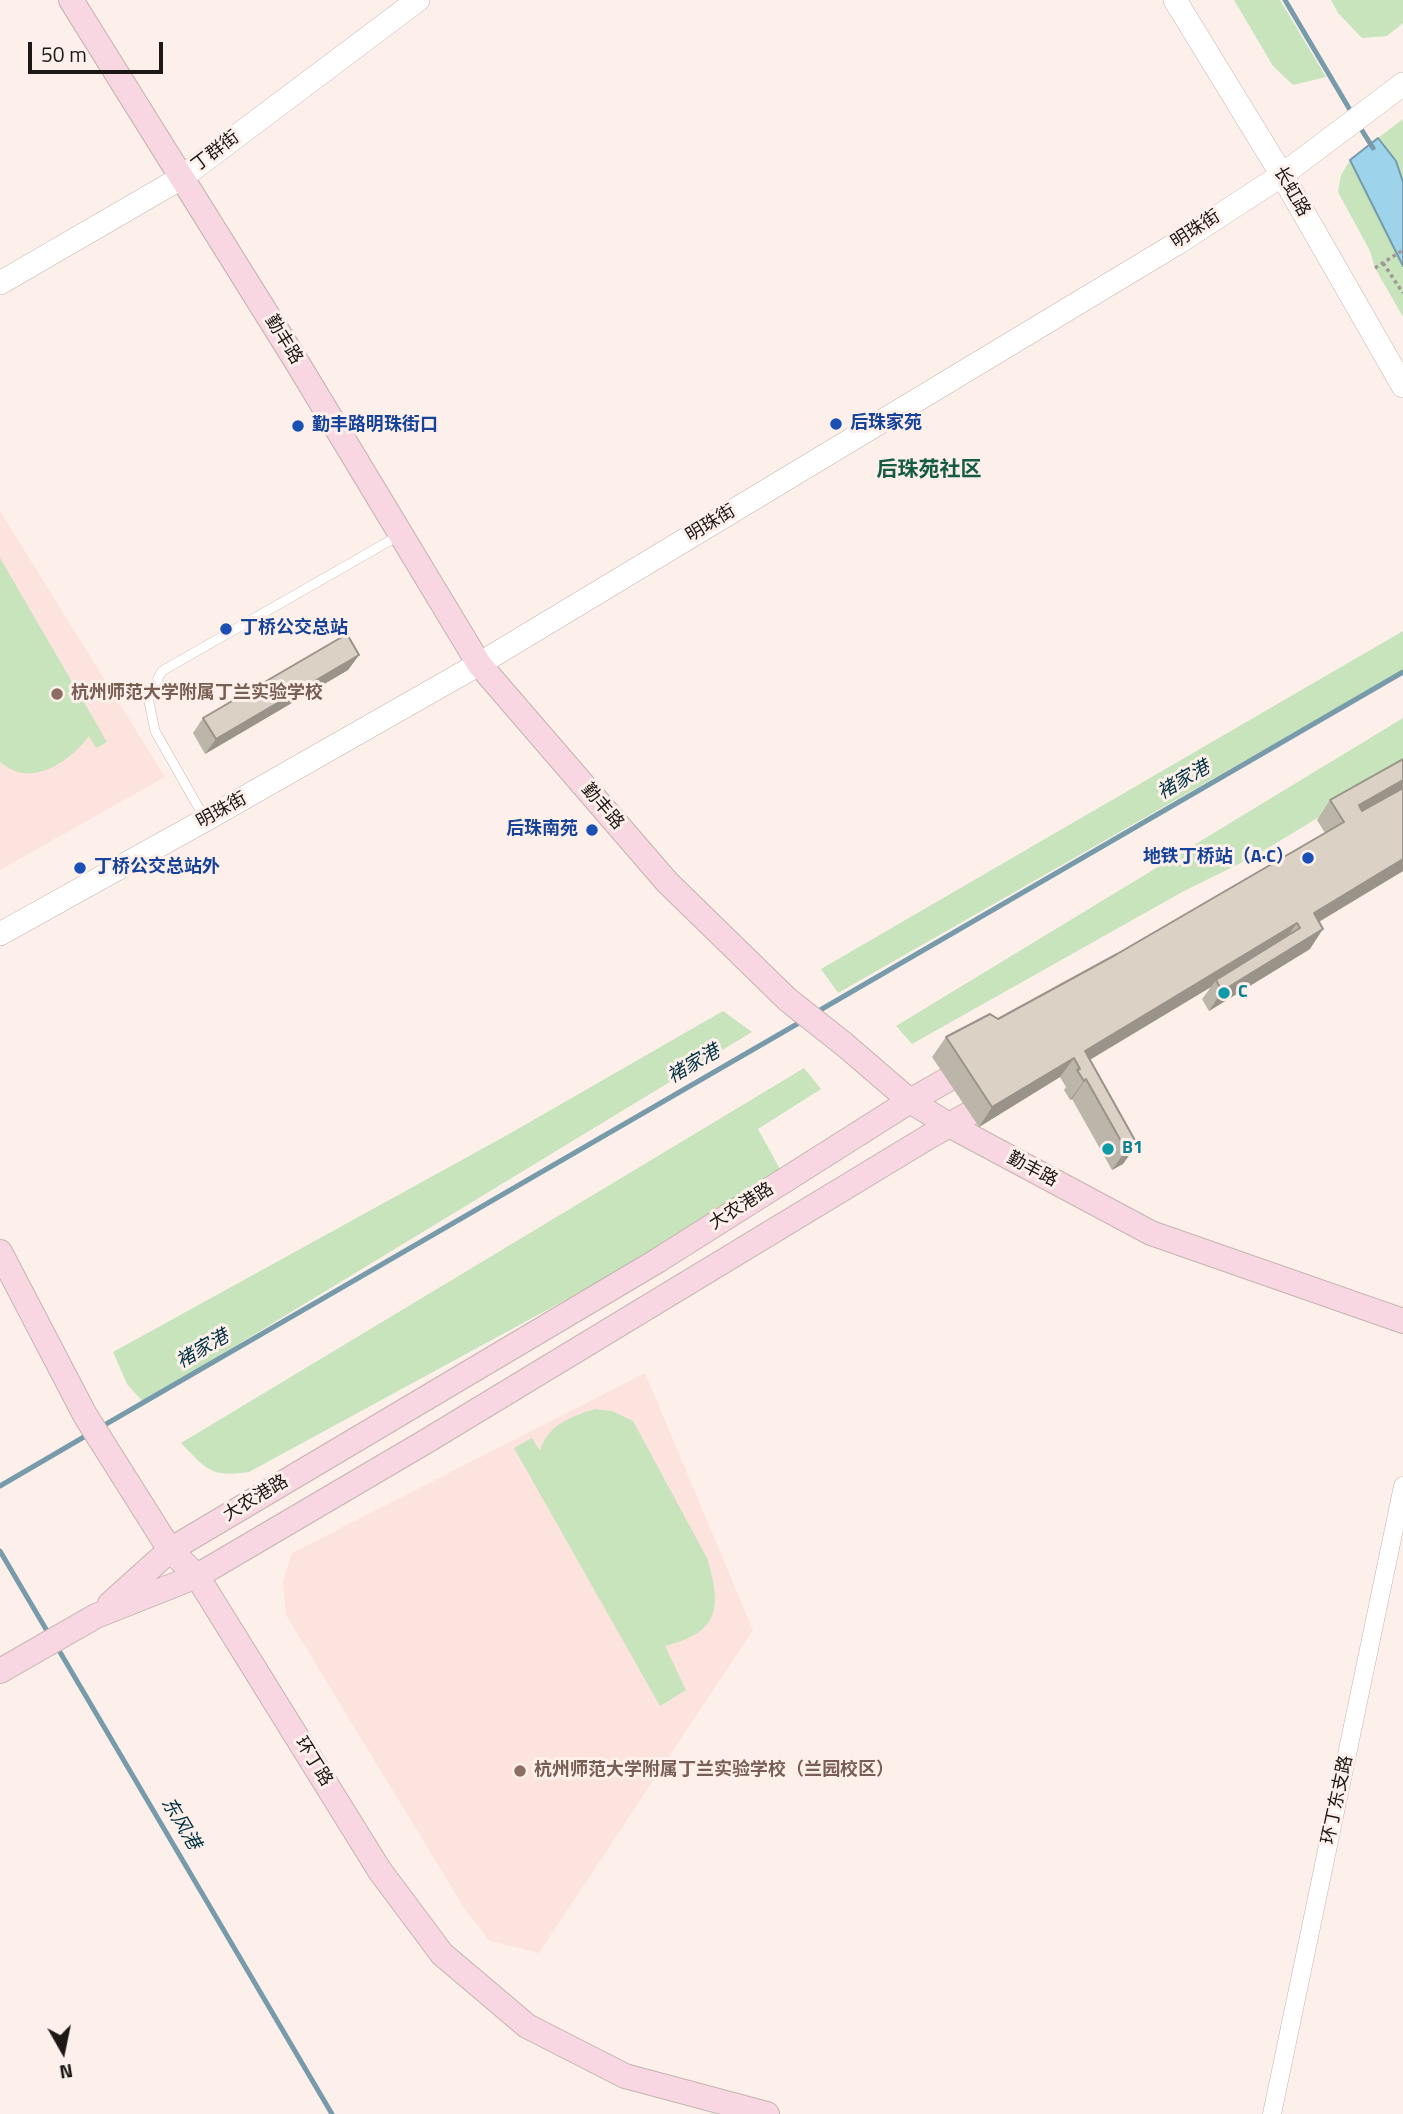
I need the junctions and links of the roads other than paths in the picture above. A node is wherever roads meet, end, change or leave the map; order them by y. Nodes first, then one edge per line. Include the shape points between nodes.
1 (71, 0) edge
2 (418, 0) edge
3 (1175, 0) edge
4 (1403, 84) edge
5 (1282, 175) junction
6 (181, 178) junction
7 (0, 283) edge
8 (1403, 386) edge
9 (401, 534) junction
10 (479, 664) junction
11 (205, 820) junction
12 (0, 934) edge
13 (993, 1054) edge
14 (1020, 1085) edge
15 (910, 1101) junction
16 (949, 1125) junction
17 (0, 1252) edge
18 (1403, 1321) edge
19 (1403, 1486) edge
20 (170, 1550) junction
21 (197, 1576) junction
22 (96, 1616) junction
23 (1, 1670) edge
24 (767, 2114) edge
25 (1272, 2114) edge

1 - 6 main road, 勤丰路
2 - 6 street, 丁群街
3 - 5 street, 长虹路
4 - 5 street, 明珠街
5 - 8 street, 长虹路
5 - 10 street, 明珠街 via 1164,251
6 - 7 street, 丁群街
6 - 9 main road, 勤丰路
9 - 10 main road, 勤丰路
9 - 11 lane via 162,671 148,697 155,731
10 - 11 street, 明珠街
10 - 15 main road, 勤丰路 via 667,883 788,1000
11 - 12 street, 明珠街
13 - 15 main road, 大农港路
14 - 16 main road, 大农港路
15 - 16 main road, 勤丰路
15 - 20 main road, 大农港路 via 657,1261
16 - 18 main road, 勤丰路 via 1151,1233
16 - 21 main road, 大农港路
17 - 20 main road, 环丁路 via 85,1415
19 - 25 street, 环丁东支路
20 - 21 main road, 环丁路
20 - 22 main road, 大农港路
21 - 22 main road, 大农港路
21 - 24 main road, 环丁路 via 380,1871 442,1954 527,2026 625,2076
22 - 23 main road, 大农港路

